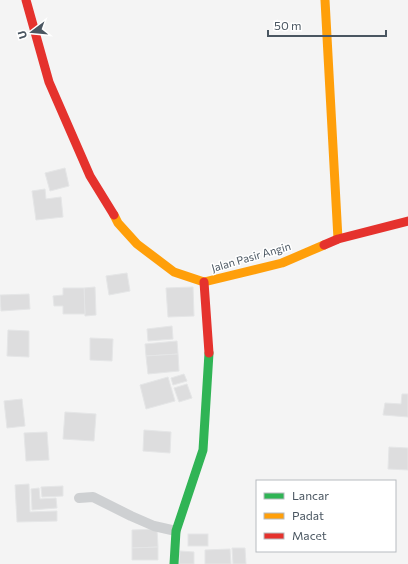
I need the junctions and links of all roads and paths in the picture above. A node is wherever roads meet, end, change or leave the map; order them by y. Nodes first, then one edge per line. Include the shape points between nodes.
1 (26, 0) edge
2 (325, 0) edge
3 (408, 221) edge
4 (338, 239) junction
5 (204, 282) junction
6 (79, 498) dead end
7 (176, 531) junction
8 (174, 564) edge

1 - 5 street, Jalan Pasir Angin via 49,82 90,176 118,223 137,244 174,272
2 - 4 street
3 - 4 street, Jalan Pasir Angin
4 - 5 street, Jalan Pasir Angin via 282,263
5 - 7 street via 209,352 204,442
6 - 7 lane via 93,497 154,526
7 - 8 street

